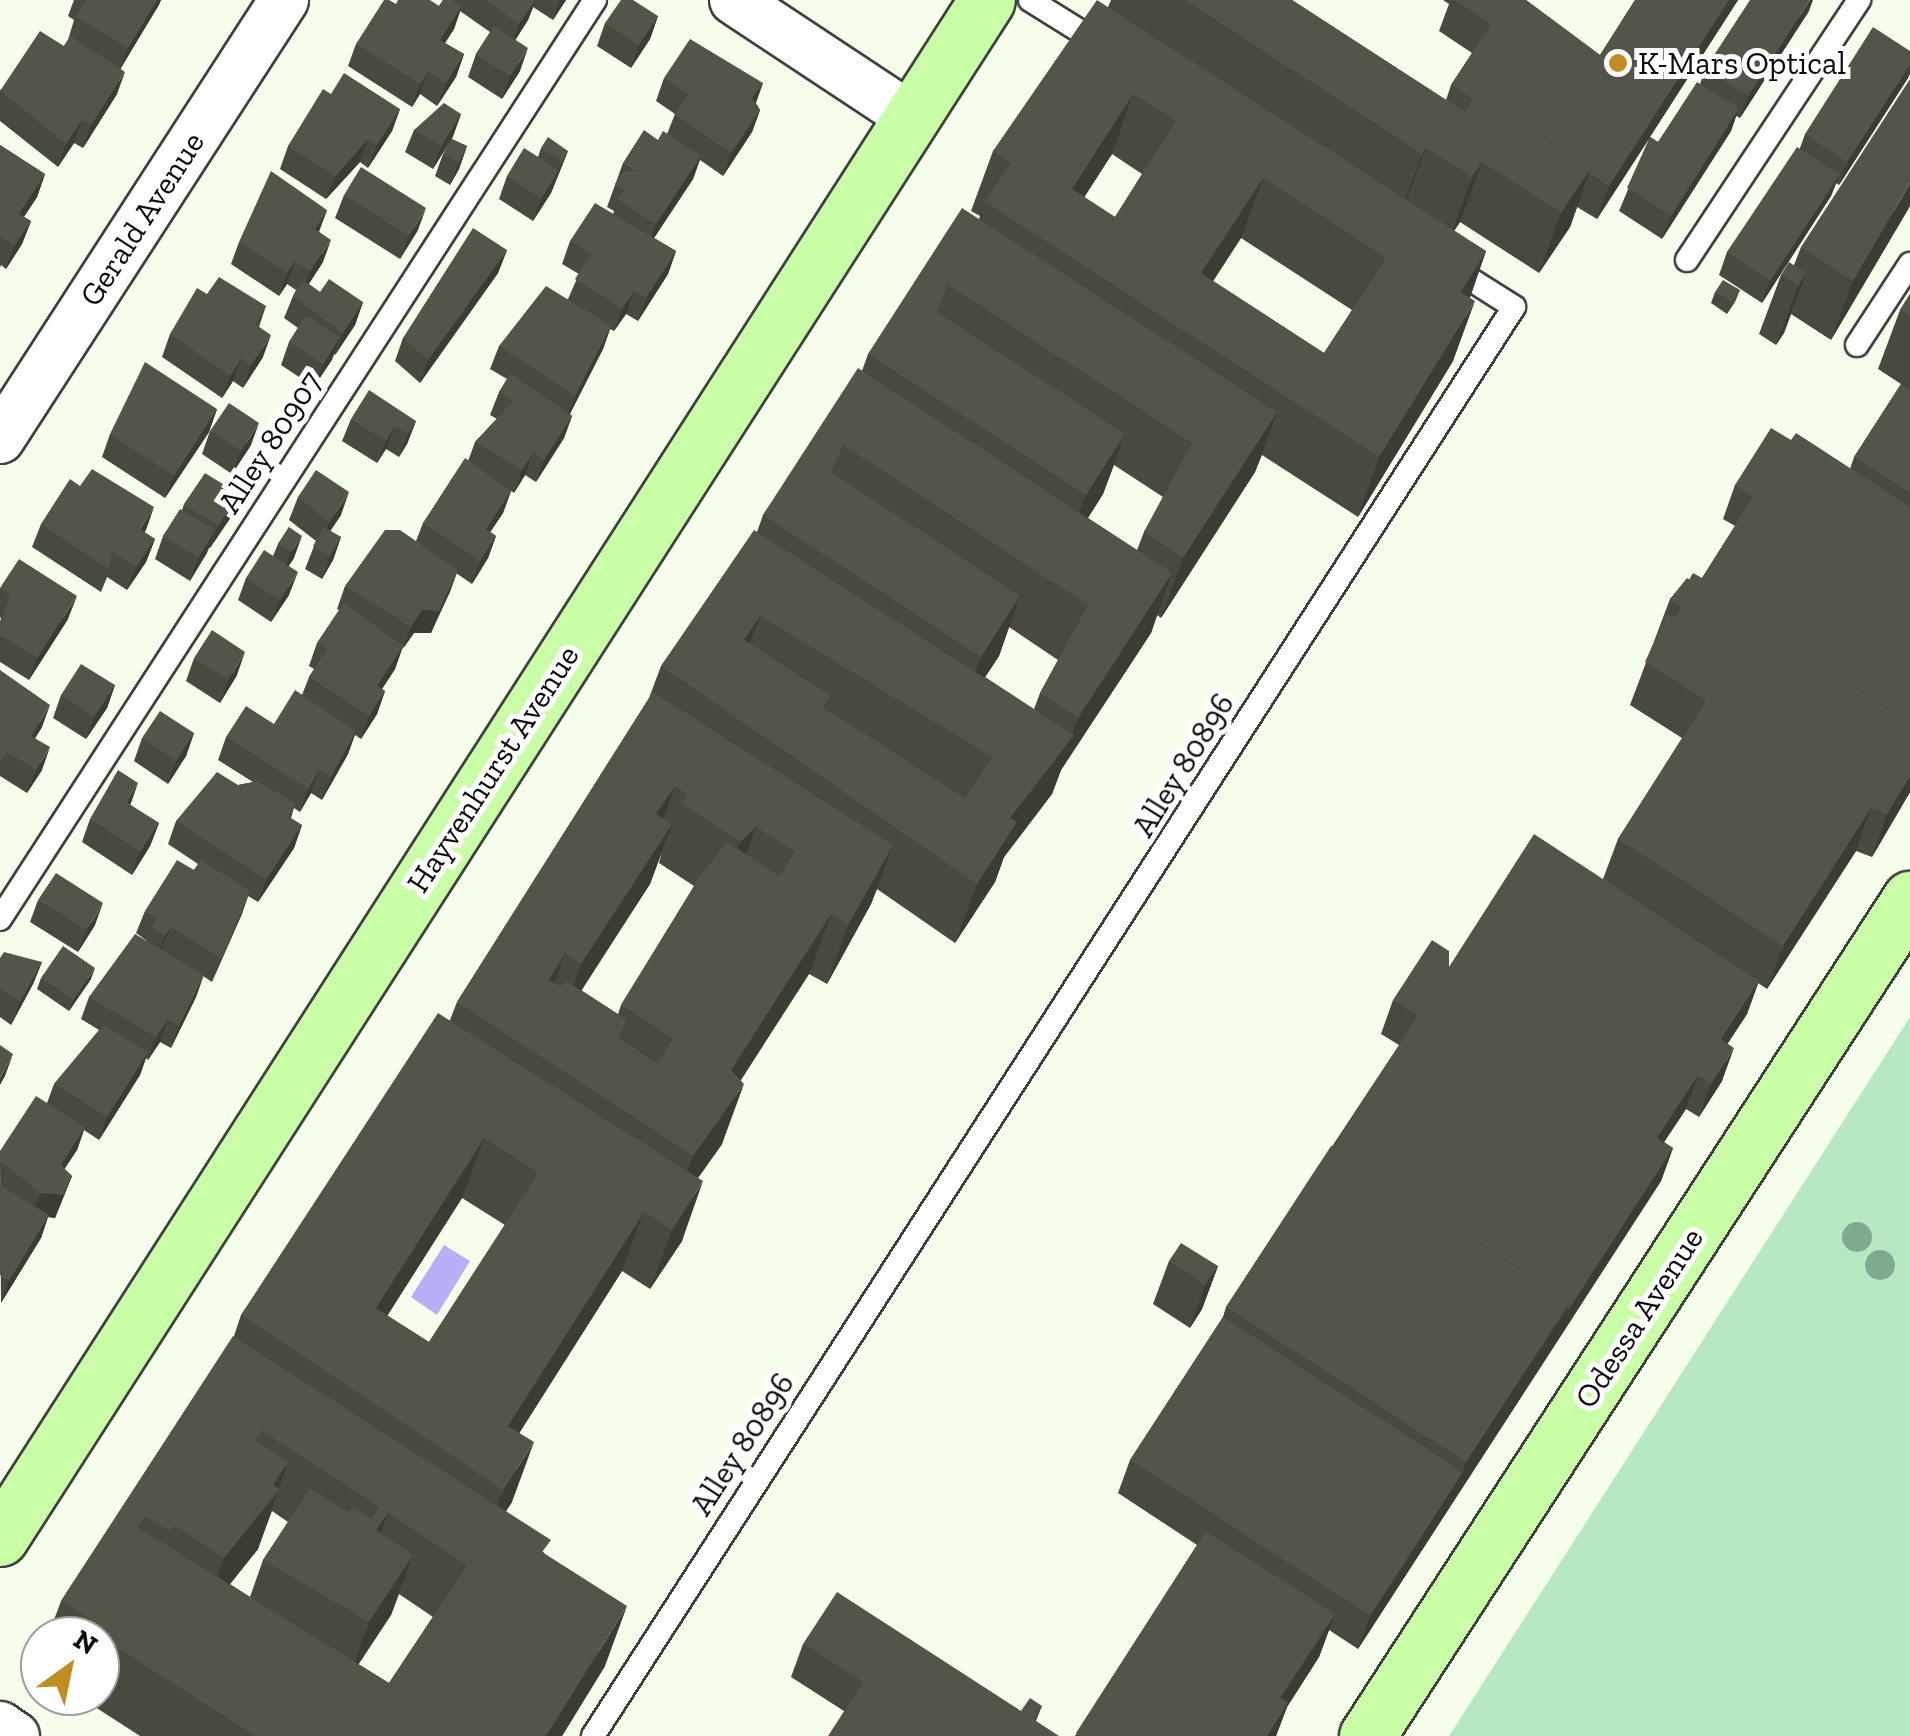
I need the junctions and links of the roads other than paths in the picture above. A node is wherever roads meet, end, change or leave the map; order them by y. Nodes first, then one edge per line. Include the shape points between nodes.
1 (284, 0) edge
2 (595, 0) edge
3 (734, 0) edge
4 (987, 0) edge
5 (1030, 0) edge
6 (1860, 0) edge
7 (1130, 63) edge
8 (911, 117) junction
9 (1430, 254) edge
10 (1687, 260) dead end
11 (1910, 264) edge
12 (1857, 345) dead end
13 (0, 439) edge
14 (1910, 899) edge
15 (0, 919) edge
16 (0, 1538) edge
17 (0, 1726) edge
18 (15, 1736) edge
19 (593, 1736) edge
20 (1367, 1736) edge

1 - 13 street, Gerald Avenue
2 - 15 lane, Alley 80907
3 - 8 street
4 - 8 main road, Hayvenhurst Avenue
5 - 7 lane
6 - 10 lane
8 - 16 main road, Hayvenhurst Avenue
9 - 19 lane, Alley 80896 via 1514,307
11 - 12 lane
14 - 20 main road, Odessa Avenue
17 - 18 street

